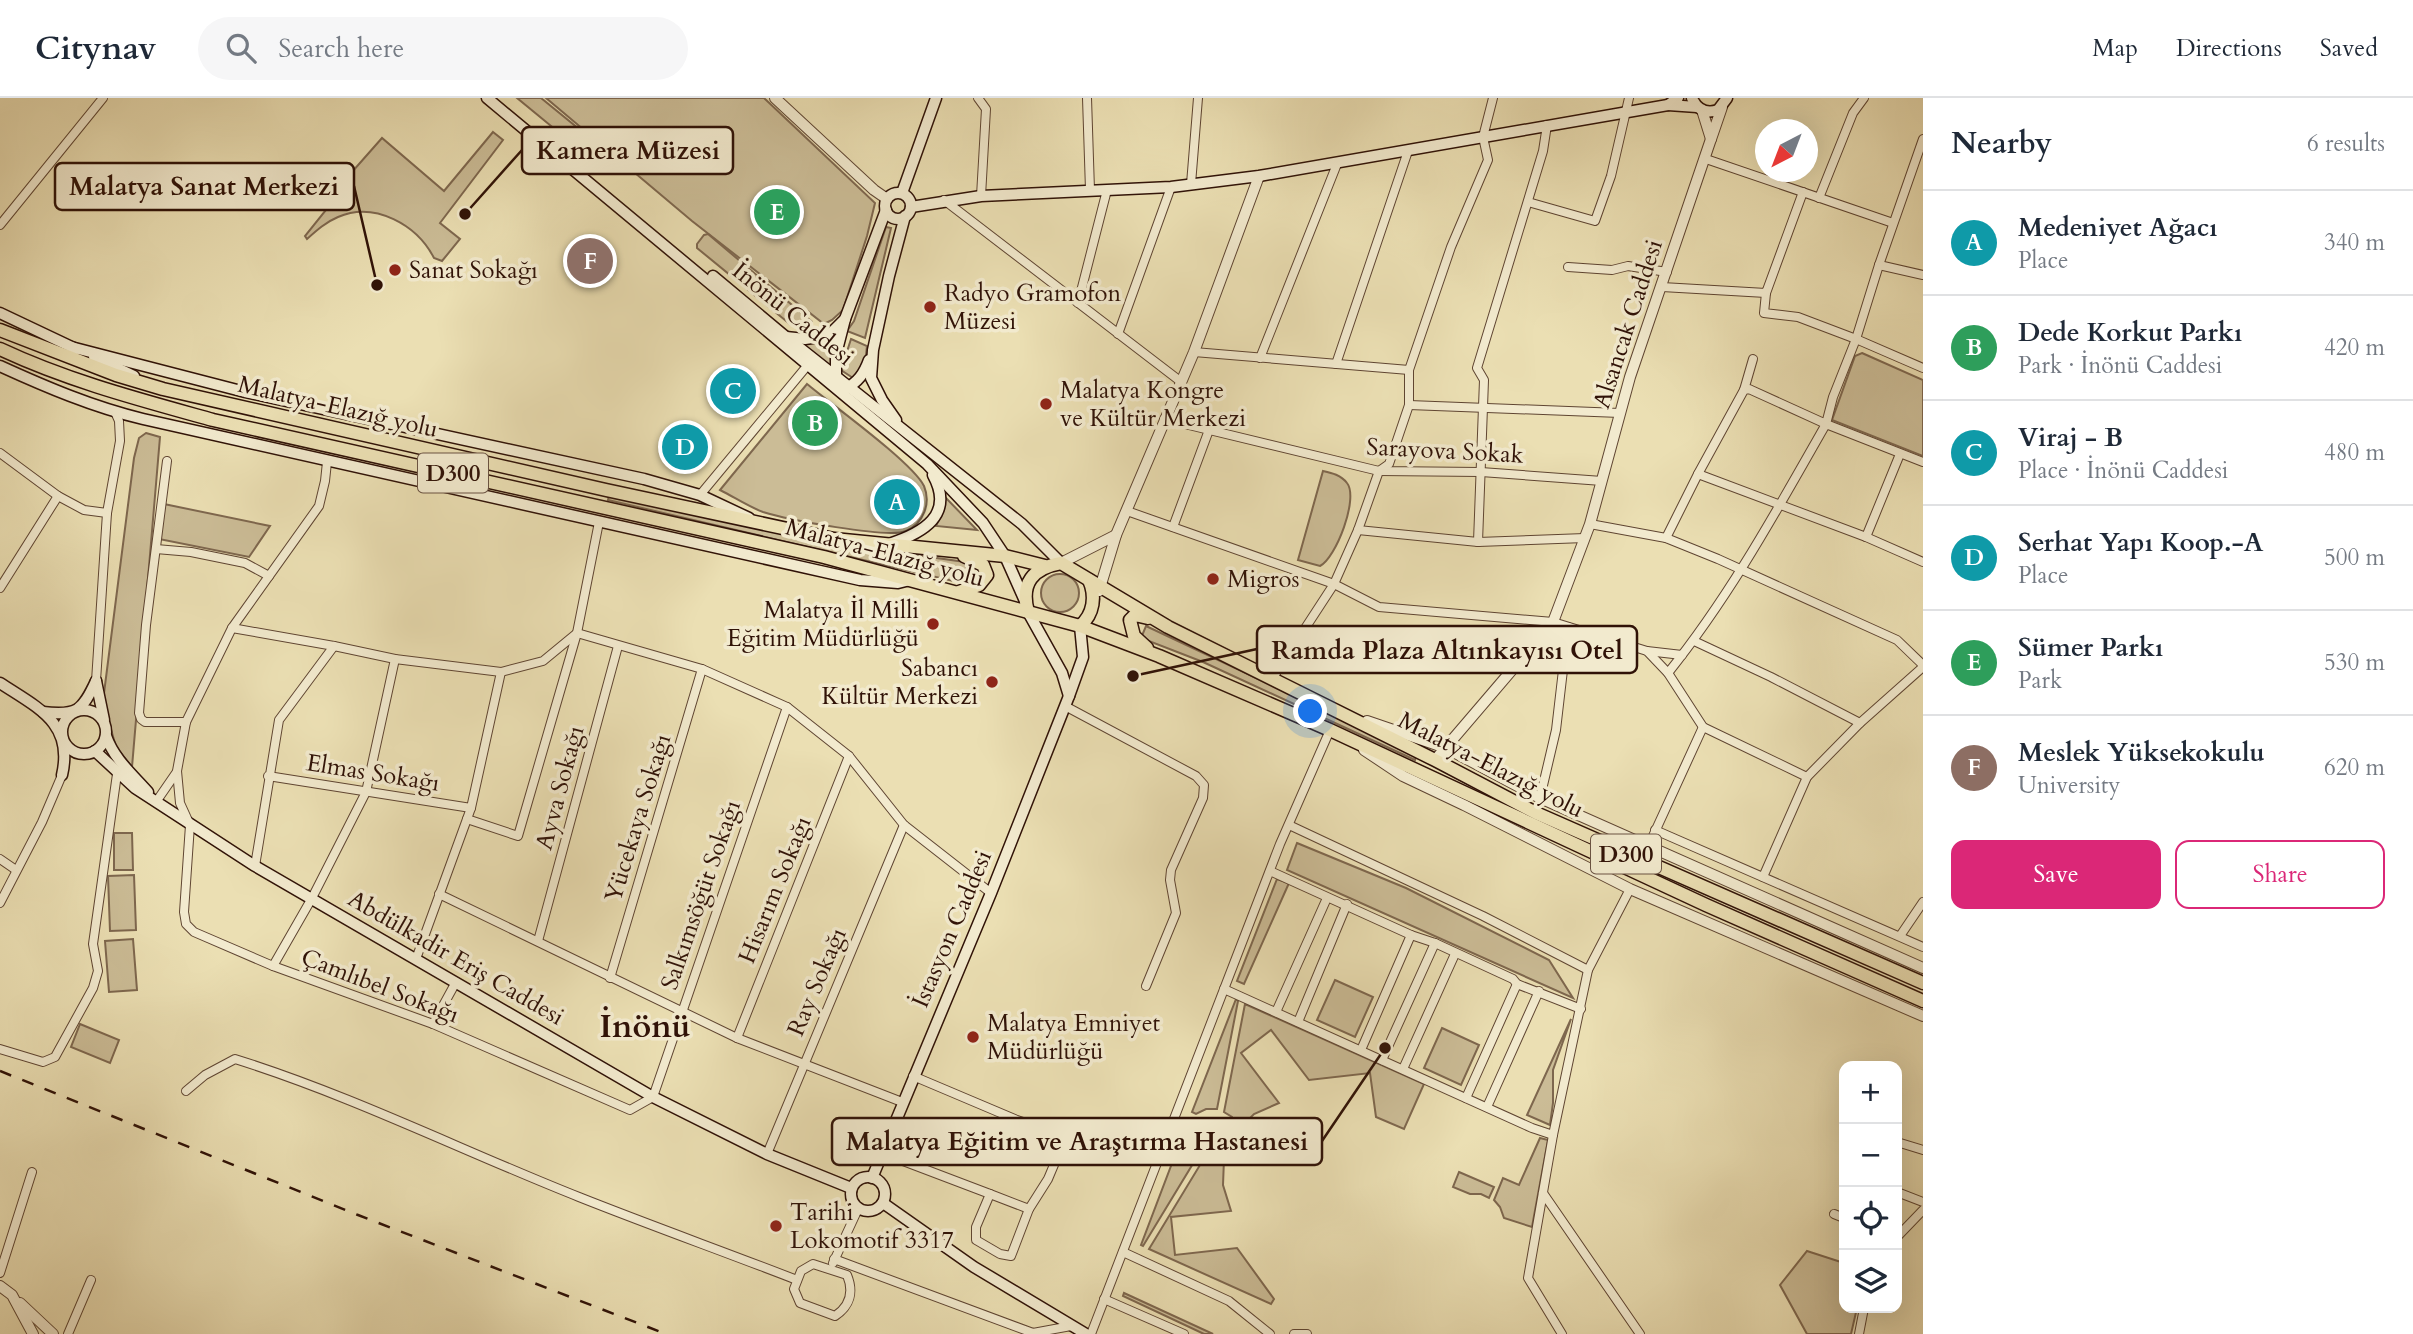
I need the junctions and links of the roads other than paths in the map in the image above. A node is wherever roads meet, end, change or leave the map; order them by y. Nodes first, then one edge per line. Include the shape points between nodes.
1 (103, 98) edge
2 (487, 98) edge
3 (496, 98) edge
4 (775, 98) edge
5 (936, 98) edge
6 (978, 98) edge
7 (1087, 98) edge
8 (1198, 98) edge
9 (1493, 98) edge
10 (1629, 98) edge
11 (1864, 98) edge
12 (1673, 101) edge
13 (1726, 101) edge
14 (1697, 105) edge
15 (1625, 111) junction
16 (1547, 125) junction
17 (1483, 136) junction
18 (1711, 139) junction
19 (1923, 139) edge
20 (1408, 151) junction
21 (1706, 159) junction
22 (1337, 164) junction
23 (1259, 176) junction
24 (1191, 184) junction
25 (1171, 187) junction
26 (1090, 190) junction
27 (1107, 190) junction
28 (1803, 192) junction
29 (902, 193) junction
30 (981, 196) junction
31 (1819, 198) junction
32 (944, 201) junction
33 (1528, 202) junction
34 (887, 205) junction
35 (908, 211) junction
36 (1893, 223) junction
37 (0, 225) edge
38 (1879, 265) junction
39 (1567, 267) dead end
40 (1667, 272) junction
41 (1923, 275) edge
42 (1662, 287) junction
43 (1766, 293) junction
44 (1078, 303) junction
45 (0, 313) edge
46 (845, 319) junction
47 (0, 330) edge
48 (1118, 334) junction
49 (786, 337) junction
50 (1856, 339) junction
51 (71, 347) junction
52 (0, 349) edge
53 (873, 351) junction
54 (1194, 352) junction
55 (1260, 358) junction
56 (1753, 359) dead end
57 (1336, 364) junction
58 (0, 366) edge
59 (807, 366) junction
60 (1923, 368) edge
61 (1409, 370) junction
62 (836, 377) junction
63 (1180, 382) junction
64 (163, 389) junction
65 (843, 389) junction
66 (1744, 390) junction
67 (1409, 405) junction
68 (1482, 407) junction
69 (115, 412) junction
70 (1620, 413) junction
71 (1164, 419) junction
72 (1826, 424) junction
73 (904, 430) junction
74 (1209, 430) junction
75 (0, 453) edge
76 (1900, 454) junction
77 (167, 461) dead end
78 (327, 461) junction
79 (1923, 462) edge
80 (927, 464) junction
81 (1379, 471) junction
82 (1481, 472) junction
83 (1698, 474) junction
84 (1602, 481) junction
85 (700, 495) junction
86 (58, 496) junction
87 (1779, 505) junction
88 (1127, 511) junction
89 (107, 513) junction
90 (599, 522) junction
91 (756, 522) junction
92 (1590, 524) junction
93 (1173, 527) junction
94 (1358, 530) junction
95 (1116, 535) junction
96 (1866, 537) junction
97 (1585, 538) junction
98 (1667, 538) junction
99 (1478, 542) junction
100 (885, 545) junction
101 (156, 549) junction
102 (948, 550) junction
103 (1006, 556) junction
104 (1923, 562) edge
105 (1061, 563) junction
106 (1045, 566) junction
107 (1741, 571) junction
108 (269, 576) junction
109 (912, 580) junction
110 (1095, 583) junction
111 (1334, 584) junction
112 (0, 588) edge
113 (955, 593) junction
114 (1026, 606) junction
115 (1552, 622) junction
116 (1080, 626) junction
117 (1168, 627) junction
118 (1568, 627) junction
119 (232, 628) junction
120 (577, 633) junction
121 (1693, 641) junction
122 (334, 646) junction
123 (618, 646) junction
124 (1647, 651) junction
125 (1682, 655) junction
126 (1159, 656) junction
127 (395, 659) junction
128 (1923, 666) edge
129 (702, 668) junction
130 (501, 672) junction
131 (1668, 673) junction
132 (1272, 679) junction
133 (96, 681) junction
134 (0, 682) edge
135 (1067, 701) junction
136 (787, 706) junction
137 (78, 710) junction
138 (1336, 710) junction
139 (43, 712) junction
140 (104, 722) junction
141 (186, 722) junction
142 (1860, 723) junction
143 (1703, 727) junction
144 (1330, 730) junction
145 (106, 736) junction
146 (1343, 736) junction
147 (64, 740) junction
148 (1446, 748) junction
149 (91, 753) junction
150 (849, 756) junction
151 (1436, 760) junction
152 (177, 771) junction
153 (117, 774) junction
154 (62, 775) junction
155 (268, 776) junction
156 (1807, 777) junction
157 (366, 792) junction
158 (1540, 797) junction
159 (156, 802) junction
160 (471, 808) junction
161 (467, 819) junction
162 (190, 825) junction
163 (904, 825) junction
164 (1289, 825) junction
165 (1655, 830) junction
166 (1648, 847) junction
167 (0, 859) edge
168 (255, 866) junction
169 (16, 870) junction
170 (1270, 871) junction
171 (1763, 877) junction
172 (1630, 889) junction
173 (990, 893) junction
174 (439, 894) junction
175 (312, 898) junction
176 (1327, 898) junction
177 (1923, 902) edge
178 (0, 904) edge
179 (1347, 904) junction
180 (1411, 935) junction
181 (1900, 936) junction
182 (538, 941) junction
183 (1435, 943) junction
184 (1923, 947) edge
185 (1455, 954) junction
186 (416, 959) junction
187 (273, 966) junction
188 (1923, 968) edge
189 (1588, 970) junction
190 (610, 978) junction
191 (456, 982) junction
192 (1517, 984) junction
193 (1923, 984) edge
194 (1146, 986) dead end
195 (1224, 989) junction
196 (1539, 991) junction
197 (1923, 1001) edge
198 (1581, 1009) junction
199 (682, 1010) junction
200 (1276, 1012) junction
201 (1923, 1016) edge
202 (1298, 1022) junction
203 (433, 1024) junction
204 (737, 1038) junction
205 (0, 1049) edge
206 (1361, 1050) junction
207 (1382, 1060) junction
208 (803, 1064) junction
209 (1403, 1069) junction
210 (913, 1076) junction
211 (186, 1091) dead end
212 (653, 1097) junction
213 (1466, 1098) junction
214 (902, 1102) junction
215 (1487, 1107) junction
216 (1553, 1135) junction
217 (1902, 1144) edge
218 (1923, 1150) edge
219 (882, 1153) junction
220 (767, 1154) junction
221 (32, 1172) dead end
222 (872, 1178) junction
223 (852, 1188) junction
224 (1543, 1193) junction
225 (990, 1194) junction
226 (1902, 1194) edge
227 (1923, 1202) edge
228 (883, 1203) junction
229 (858, 1209) junction
230 (1029, 1209) junction
231 (1923, 1210) edge
232 (1833, 1214) dead end
233 (1839, 1216) edge
234 (1902, 1232) edge
235 (1123, 1252) junction
236 (834, 1259) junction
237 (831, 1270) junction
238 (0, 1273) edge
239 (91, 1280) dead end
240 (797, 1280) junction
241 (0, 1286) edge
242 (12, 1295) junction
243 (1104, 1299) junction
244 (1863, 1313) edge
245 (1071, 1326) junction
246 (33, 1333) edge
247 (53, 1334) edge
248 (68, 1334) edge
249 (1088, 1334) edge
250 (1184, 1334) edge
251 (1269, 1334) edge
252 (1294, 1334) edge
253 (1307, 1334) edge
254 (1562, 1334) edge
255 (1640, 1334) edge
256 (1859, 1334) edge

1 - 37 street
2 - 59 main road, İnönü Caddesi
3 - 49 main road, İnönü Caddesi
4 - 34 street
5 - 29 main road
6 - 30 street via 986,108
7 - 26 street
8 - 24 street
9 - 17 street
10 - 15 street
11 - 31 street via 1853,113
12 - 14 main road
12 - 15 main road
13 - 14 main road via 1713,112
13 - 18 street, Alsancak Caddesi
14 - 18 street
15 - 16 main road
15 - 33 street via 1611,176 1595,221
16 - 17 main road
16 - 33 street
17 - 20 main road
17 - 61 street via 1488,160 1451,247
18 - 21 street, Alsancak Caddesi
19 - 36 street
20 - 22 main road
20 - 57 street
21 - 28 street
21 - 40 street, Alsancak Caddesi
22 - 23 main road
22 - 55 street
23 - 24 main road
23 - 54 street
24 - 25 main road
25 - 27 main road
25 - 48 street
26 - 27 main road
26 - 30 main road
27 - 44 street
28 - 31 street
28 - 43 street
29 - 34 main road via 896,193
29 - 35 main road via 907,196
30 - 32 main road
31 - 36 street
32 - 35 main road
32 - 44 street
33 - 68 street via 1477,368 1485,380
34 - 35 main road via 894,218
34 - 46 main road
35 - 53 main road via 888,276
36 - 38 street
38 - 41 street
38 - 50 street
39 - 40 street via 1612,270 1628,266
40 - 42 street, Alsancak Caddesi
42 - 43 street
42 - 70 street, Alsancak Caddesi
43 - 50 street via 1764,313 1798,317
44 - 48 street
45 - 51 main road
46 - 49 main road via 830,334
46 - 62 main road via 836,354
47 - 64 highway, Malatya-Elazığ yolu / D300
48 - 63 street
49 - 62 main road, İnönü Caddesi
50 - 60 street
50 - 72 street
51 - 64 main road
51 - 85 main road via 245,392
52 - 109 highway, Malatya-Elazığ yolu / D300 via 105,389 213,420
53 - 65 main road via 866,371
53 - 73 main road via 871,378
54 - 55 street
54 - 63 street
55 - 57 street
56 - 66 street
57 - 61 street
58 - 69 main road
59 - 65 main road, İnönü Caddesi
59 - 85 street
61 - 67 street
62 - 65 main road, İnönü Caddesi
63 - 71 street
64 - 91 highway, Malatya-Elazığ yolu / D300
65 - 73 main road, İnönü Caddesi
65 - 80 main road
66 - 72 street via 1749,388
66 - 83 street
67 - 68 street
67 - 81 street via 1389,464
68 - 70 street
68 - 82 street
69 - 78 main road
69 - 89 street via 120,441
70 - 84 street, Alsancak Caddesi
71 - 74 street, Sarayova Sokak
71 - 88 street
72 - 76 street
72 - 87 street
73 - 105 main road, İnönü Caddesi via 1022,524
74 - 81 street, Sarayova Sokak
74 - 93 street
75 - 86 street
76 - 79 street
76 - 96 street
77 - 101 street
78 - 90 main road
78 - 108 street via 318,506
80 - 100 main road via 939,485 937,513 914,536
80 - 103 main road via 983,523
81 - 82 street, Sarayova Sokak
81 - 94 street
82 - 84 street, Sarayova Sokak
82 - 99 street
83 - 87 street
83 - 98 street
84 - 92 street, Alsancak Caddesi
85 - 91 main road
86 - 89 street via 84,510
86 - 112 street
87 - 96 street
87 - 107 street
88 - 93 street
88 - 95 street
89 - 133 street
90 - 109 main road via 860,580
90 - 120 street
91 - 100 highway, Malatya-Elazığ yolu / D300
92 - 97 street, Alsancak Caddesi
92 - 98 street
93 - 111 street
94 - 99 street
94 - 111 street
95 - 105 street
95 - 110 street
96 - 104 street
97 - 99 street
97 - 115 street, Alsancak Caddesi
98 - 107 street
100 - 102 highway, Malatya-Elazığ yolu / D300
101 - 108 street via 246,563
101 - 141 street via 139,713 145,722
102 - 103 highway, Malatya-Elazığ yolu / D300
102 - 113 highway via 978,561 986,570 979,585
103 - 106 highway, Malatya-Elazığ yolu / D300
103 - 114 main road
105 - 106 highway
105 - 110 highway
106 - 114 highway via 1031,578
107 - 121 street
107 - 128 street via 1897,640
108 - 119 street
109 - 113 highway, Malatya-Elazığ yolu / D300
110 - 116 highway via 1094,601
110 - 117 highway, Malatya-Elazığ yolu / D300
111 - 115 street via 1379,607
111 - 132 street
113 - 114 highway, Malatya-Elazığ yolu / D300
114 - 116 highway
114 - 135 main road via 1062,673
115 - 118 street
115 - 148 street, Alsancak Caddesi
116 - 126 highway, Malatya-Elazığ yolu / D300
116 - 135 main road, İstasyon Caddesi via 1083,657
117 - 126 highway via 1145,616 1135,615 1130,620 1138,640
117 - 132 highway, Malatya-Elazığ yolu / D300
118 - 124 street
118 - 158 street via 1556,730
119 - 122 street
119 - 141 street
120 - 123 street
120 - 130 street via 543,661
120 - 161 street via 518,836
121 - 125 street
121 - 142 street
122 - 127 street
122 - 155 street via 279,720
123 - 129 street
123 - 182 street, Ayva Sokağı
124 - 125 street
124 - 131 street
125 - 131 street
126 - 144 highway, Malatya-Elazığ yolu / D300
127 - 130 street
127 - 157 street
128 - 142 street
129 - 136 street
129 - 190 street, Yücekaya Sokağı
130 - 160 street
131 - 143 street
132 - 138 highway, Malatya-Elazığ yolu / D300
133 - 137 main road
133 - 140 main road
134 - 139 main road
135 - 173 main road, İstasyon Caddesi
135 - 194 street via 1204,785 1203,798 1171,870 1177,913
136 - 150 street
136 - 199 street, Salkımsöğüt Sokağı
137 - 139 main road
137 - 140 main road via 93,712
137 - 147 main road via 63,725
138 - 148 street
138 - 151 highway, Malatya-Elazığ yolu / D300
139 - 147 main road
140 - 145 main road
141 - 152 street
142 - 156 street
143 - 156 street
143 - 165 street
144 - 146 highway, Malatya-Elazığ yolu / D300
144 - 164 street
145 - 149 main road
145 - 159 main road via 119,760
146 - 172 street via 1403,776
146 - 197 highway, Malatya-Elazığ yolu / D300
147 - 149 main road via 73,751
147 - 154 main road
148 - 151 street, Alsancak Caddesi
148 - 158 street
149 - 153 main road, Abdülkadir Eriş Caddesi
149 - 154 main road via 77,757
150 - 163 street
150 - 204 street, Hisarım Sokağı
151 - 193 highway, Malatya-Elazığ yolu / D300 via 1536,813
152 - 159 street
152 - 162 street via 180,803
153 - 159 main road, Abdülkadir Eriş Caddesi
153 - 205 street via 93,944 97,971 93,988 55,1057 43,1062
154 - 169 street
155 - 157 street, Elmas Sokağı
155 - 168 street
156 - 171 street
157 - 160 street, Elmas Sokağı
157 - 175 street
158 - 166 street
159 - 162 main road, Abdülkadir Eriş Caddesi
160 - 161 street
161 - 174 street
162 - 168 main road, Abdülkadir Eriş Caddesi
162 - 187 street, Çamlıbel Sokağı via 186,924 194,932
163 - 173 street
163 - 208 street, Ray Sokağı
164 - 170 street
164 - 189 street
165 - 166 street
165 - 171 street
166 - 188 street
167 - 169 street
168 - 175 main road, Abdülkadir Eriş Caddesi
169 - 178 street
170 - 176 street
170 - 195 street
171 - 181 street
172 - 189 street
172 - 201 street
173 - 210 main road, İstasyon Caddesi
174 - 182 street
174 - 186 street
175 - 186 main road, Abdülkadir Eriş Caddesi
175 - 187 street
176 - 179 street
176 - 200 street
177 - 181 street
179 - 180 street
179 - 202 street
180 - 183 street
180 - 206 street
181 - 184 street
182 - 190 street
183 - 185 street
183 - 207 street
185 - 192 street
185 - 209 street
186 - 191 main road, Abdülkadir Eriş Caddesi
187 - 203 street, Çamlıbel Sokağı
189 - 198 street
190 - 199 street
191 - 203 street
191 - 212 main road, Abdülkadir Eriş Caddesi
192 - 196 street
192 - 213 street
195 - 200 street
195 - 235 street
196 - 198 street
196 - 215 street
198 - 216 street
199 - 204 street
199 - 212 street, Salkımsöğüt Sokağı
200 - 202 street
202 - 206 street
203 - 212 street, Çamlıbel Sokağı via 630,1110
204 - 208 street
206 - 207 street
207 - 209 street
208 - 214 street
208 - 220 street, Ray Sokağı
209 - 213 street
210 - 214 main road, İstasyon Caddesi
210 - 230 street via 1053,1132 1064,1141
211 - 240 street via 235,1059
212 - 220 main road, Abdülkadir Eriş Caddesi
213 - 215 street
214 - 219 main road, İstasyon Caddesi
215 - 216 street
216 - 224 street
217 - 218 street
219 - 222 main road, İstasyon Caddesi
219 - 225 street
220 - 223 main road, Abdülkadir Eriş Caddesi
221 - 238 street
222 - 223 main road via 859,1180
222 - 228 main road via 883,1186
223 - 229 main road via 851,1199
224 - 254 street via 1528,1278
224 - 255 street
225 - 230 street
225 - 230 street via 976,1227 976,1240 1000,1254 1011,1256
226 - 227 street
228 - 229 main road via 874,1210
228 - 245 main road via 974,1267
229 - 236 street
231 - 234 street
232 - 233 street
235 - 243 street
235 - 251 street via 1229,1301
236 - 237 street
236 - 245 street via 1033,1333
237 - 240 street via 813,1264 801,1271
237 - 240 street via 847,1275 852,1288 845,1309 835,1316 800,1303 794,1289
239 - 248 street
241 - 242 street
242 - 246 street
242 - 247 street
243 - 249 street
243 - 250 street
244 - 256 street
245 - 249 main road
252 - 253 street

